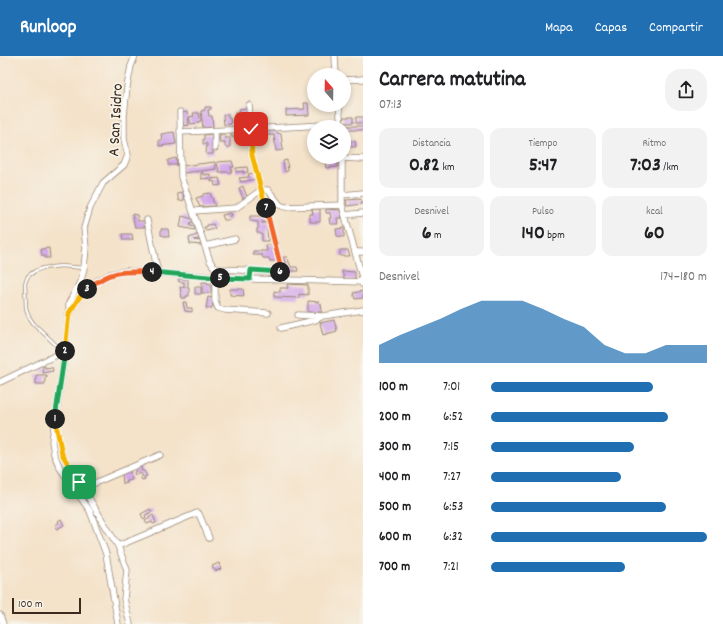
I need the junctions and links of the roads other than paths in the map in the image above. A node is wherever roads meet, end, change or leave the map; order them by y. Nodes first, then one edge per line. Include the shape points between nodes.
1 (135, 56) edge
2 (335, 56) edge
3 (336, 68) edge
4 (363, 79) edge
5 (351, 80) edge
6 (249, 105) dead end
7 (180, 112) dead end
8 (307, 127) edge
9 (251, 129) junction
10 (215, 131) junction
11 (180, 132) junction
12 (215, 148) dead end
13 (351, 158) edge
14 (363, 159) edge
15 (342, 164) edge
16 (261, 190) junction
17 (363, 193) edge
18 (342, 195) junction
19 (342, 205) junction
20 (194, 211) junction
21 (363, 213) edge
22 (345, 215) junction
23 (147, 220) dead end
24 (235, 239) dead end
25 (205, 246) junction
26 (355, 252) junction
27 (363, 252) edge
28 (84, 268) junction
29 (251, 270) junction
30 (158, 272) junction
31 (215, 277) junction
32 (250, 279) junction
33 (362, 283) edge
34 (363, 310) edge
35 (69, 313) junction
36 (268, 313) dead end
37 (298, 315) dead end
38 (323, 316) junction
39 (281, 328) dead end
40 (65, 350) junction
41 (0, 382) edge
42 (54, 420) junction
43 (160, 455) dead end
44 (83, 488) junction
45 (84, 503) junction
46 (209, 538) dead end
47 (118, 546) junction
48 (0, 615) edge
49 (3, 624) edge
50 (118, 624) edge
51 (130, 624) edge

1 - 28 street, A San Isidro via 126,86 124,114 124,139 128,155 124,165 103,183 90,208 84,228
2 - 3 street
4 - 5 street
6 - 9 street
7 - 11 street
8 - 9 street
9 - 10 street
9 - 16 street via 252,155
10 - 11 street
10 - 12 street
11 - 20 street via 181,177
13 - 14 street
15 - 18 street
16 - 19 street via 268,190 280,205 285,207
16 - 20 street via 236,208
16 - 29 street via 282,272
17 - 18 street
18 - 19 street
19 - 22 street
20 - 25 street
21 - 22 street
22 - 26 street
23 - 30 street
24 - 25 street
25 - 29 street via 214,267
26 - 27 street
26 - 33 street
28 - 35 street, A San Isidro via 69,303
28 - 40 lane via 43,268 28,276 25,283 29,317 56,345
29 - 32 street
30 - 31 street
30 - 35 street via 126,271 111,274 83,292
31 - 32 street
31 - 36 street via 215,301 218,308
32 - 33 street
34 - 38 street
35 - 40 street, A San Isidro
37 - 38 street
38 - 39 street
40 - 41 street
40 - 42 street, A San Isidro
42 - 44 street via 62,454
42 - 45 street, A San Isidro via 54,454 60,468
43 - 44 street
44 - 45 street
44 - 47 street
45 - 50 street, A San Isidro via 90,511 106,554
46 - 47 street via 197,513
47 - 51 street via 127,570 124,599
48 - 49 street

